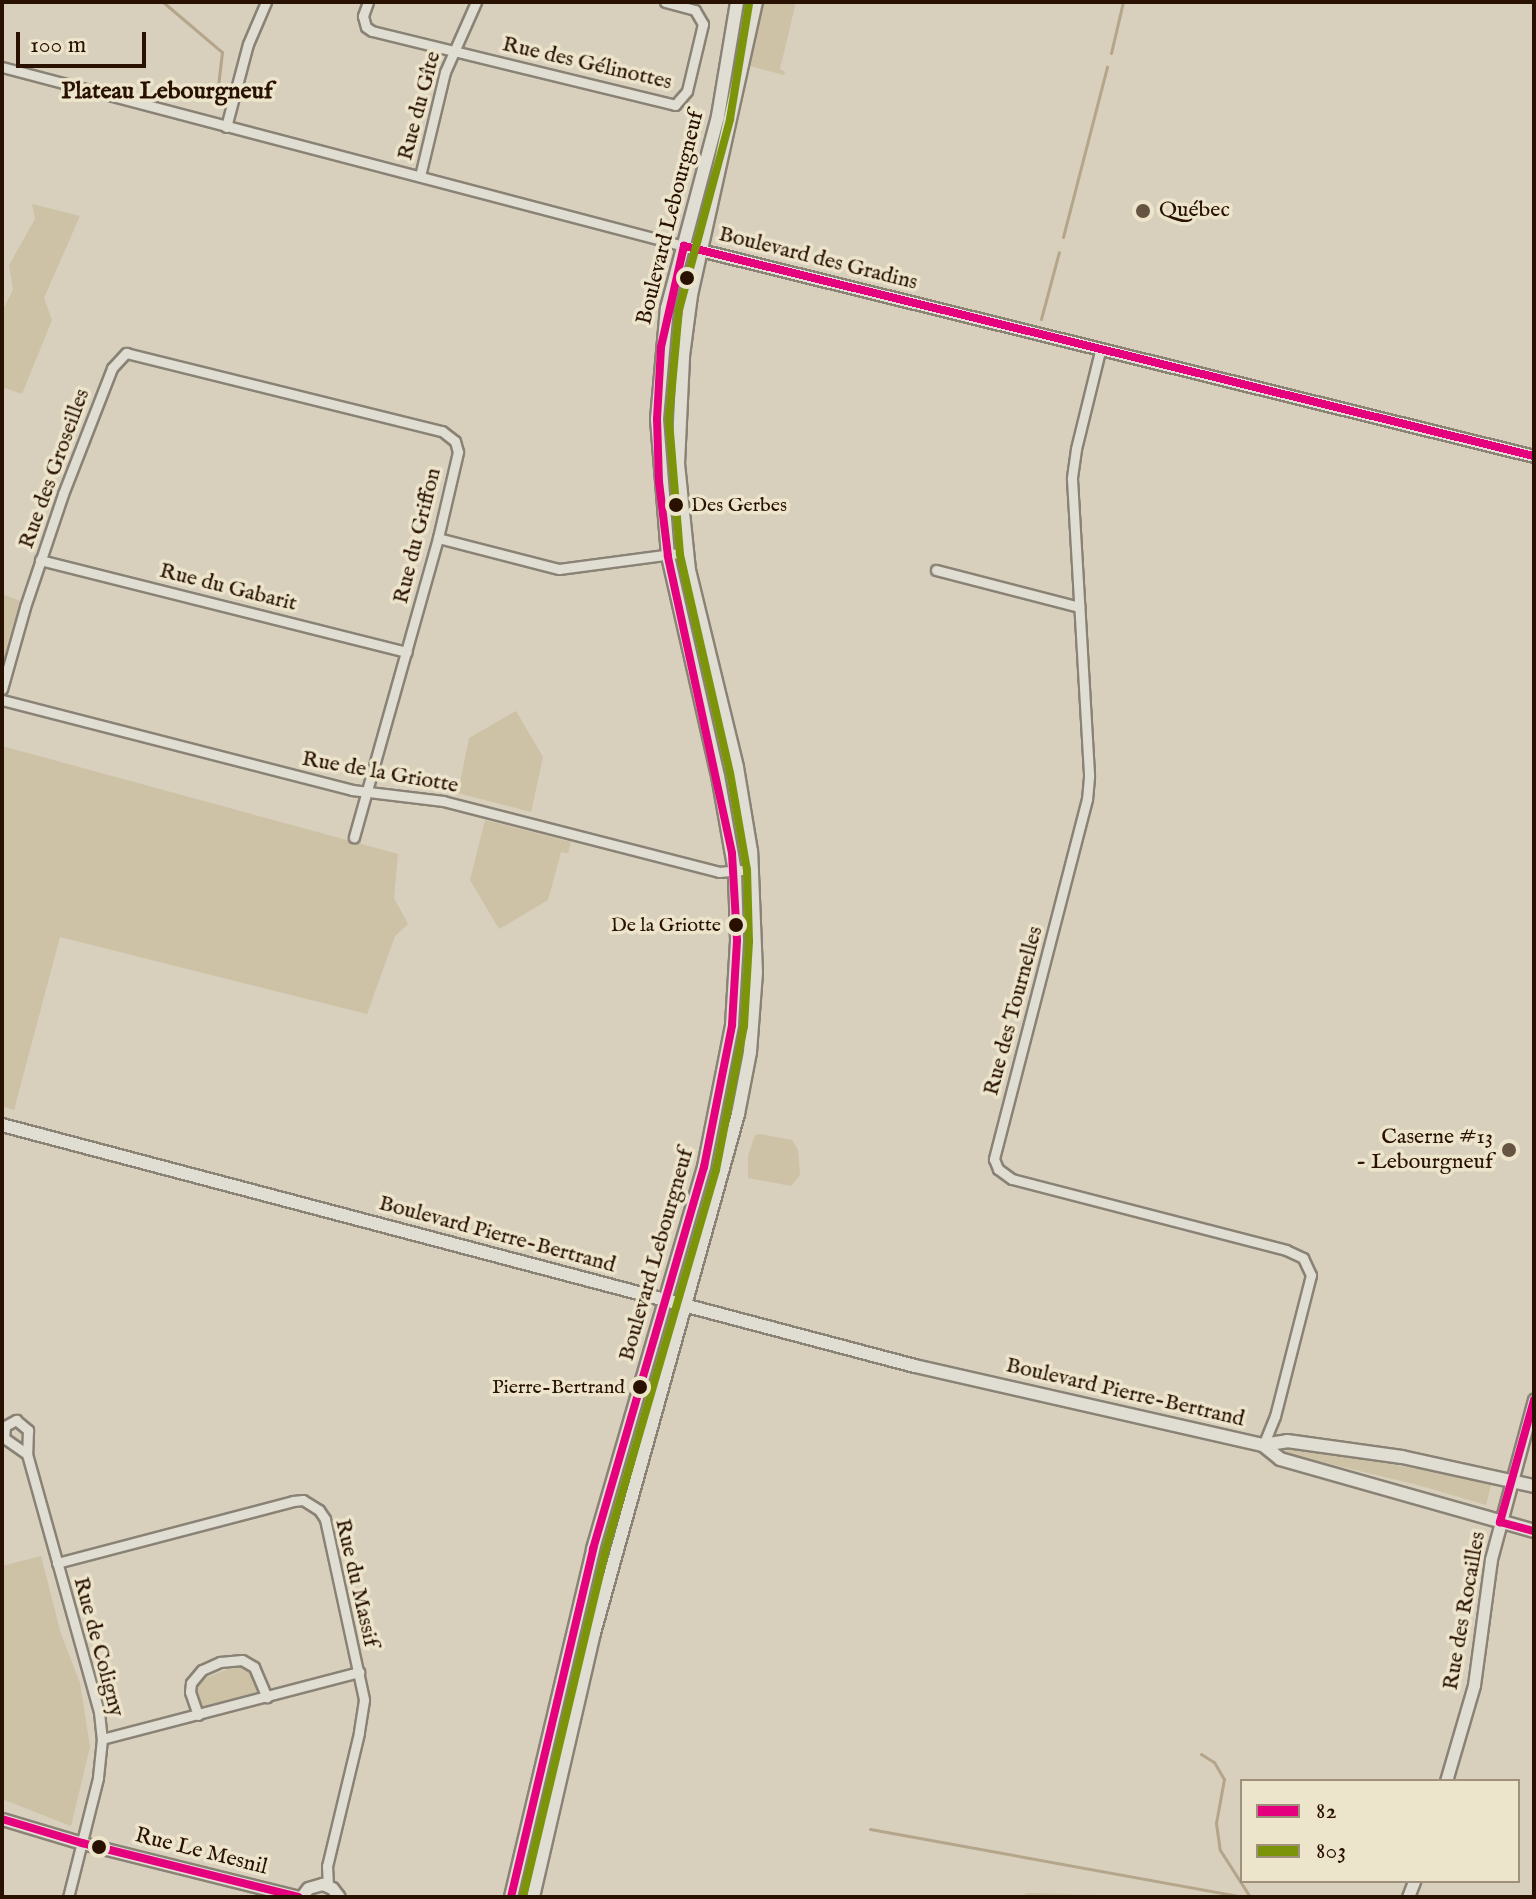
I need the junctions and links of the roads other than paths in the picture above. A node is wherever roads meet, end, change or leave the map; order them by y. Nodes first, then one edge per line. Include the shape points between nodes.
1 (266, 2) edge
2 (368, 2) edge
3 (476, 2) edge
4 (665, 2) edge
5 (737, 2) edge
6 (756, 2) edge
7 (453, 51) junction
8 (2, 67) edge
9 (226, 127) junction
10 (420, 176) junction
11 (684, 246) junction
12 (700, 251) junction
13 (1100, 351) junction
14 (121, 356) joint
15 (1534, 456) edge
16 (438, 538) junction
17 (687, 552) junction
18 (668, 556) junction
19 (40, 560) junction
20 (936, 570) dead end
21 (1079, 607) junction
22 (407, 652) junction
23 (2, 689) edge
24 (2, 700) edge
25 (366, 792) junction
26 (354, 837) dead end
27 (753, 869) junction
28 (735, 872) junction
29 (2, 1125) edge
30 (664, 1300) junction
31 (684, 1306) junction
32 (1534, 1400) edge
33 (1263, 1445) junction
34 (27, 1454) dead end
35 (1513, 1480) junction
36 (1534, 1486) edge
37 (1500, 1522) junction
38 (1534, 1531) edge
39 (57, 1563) junction
40 (359, 1672) junction
41 (267, 1697) junction
42 (198, 1715) junction
43 (102, 1739) junction
44 (1447, 1779) edge
45 (2, 1819) edge
46 (82, 1843) junction
47 (328, 1885) junction
48 (68, 1897) edge
49 (299, 1897) edge
50 (339, 1897) edge
51 (511, 1897) edge
52 (533, 1897) edge

1 - 9 street via 248,44
2 - 7 street via 363,16 372,31
3 - 7 street, Rue du Gîte
4 - 7 street, Rue des Gélinottes via 695,10 703,24 687,91 675,105
5 - 11 main road, Boulevard Lebourgneuf via 718,116
6 - 12 main road, Boulevard Lebourgneuf
7 - 10 street, Rue du Gîte
8 - 9 street, Boulevard des Gradins
9 - 10 street, Boulevard des Gradins
10 - 11 street, Boulevard des Gradins
11 - 12 street, Boulevard des Gradins
11 - 18 main road, Boulevard Lebourgneuf via 667,308 659,374 658,457
12 - 13 street, Boulevard des Gradins
12 - 17 main road, Boulevard Lebourgneuf via 686,324 679,436
13 - 15 street, Boulevard des Gradins
13 - 21 street, Rue des Tournelles via 1073,464
14 - 16 street, Rue du Griffon via 132,352 449,434 458,452
14 - 19 street, Rue des Groseilles via 100,397
16 - 18 street via 559,569
16 - 22 street, Rue du Griffon
17 - 18 street
17 - 27 main road, Boulevard Lebourgneuf via 737,767
18 - 28 main road, Boulevard Lebourgneuf
19 - 22 street, Rue du Gabarit
19 - 23 street, Rue des Groseilles
20 - 21 street
21 - 33 street, Rue des Tournelles via 1087,799 994,1159 1012,1179 1303,1258 1311,1275
22 - 25 street, Rue du Griffon
24 - 25 street, Rue de la Griotte
25 - 26 street, Rue du Griffon
25 - 28 street, Rue de la Griotte via 443,801
27 - 28 street, Rue de la Griotte
27 - 31 main road, Boulevard Lebourgneuf via 756,973 750,1052
28 - 30 main road, Boulevard Lebourgneuf via 735,991 721,1092
29 - 30 main road, Boulevard Pierre-Bertrand
30 - 31 main road, Boulevard Pierre-Bertrand
30 - 51 main road, Boulevard Lebourgneuf via 586,1575
31 - 33 main road, Boulevard Pierre-Bertrand via 915,1366
31 - 52 main road, Boulevard Lebourgneuf via 594,1633
32 - 35 street, Rue des Rocailles
33 - 35 main road, Boulevard Pierre-Bertrand via 1303,1443
33 - 37 main road, Boulevard Pierre-Bertrand via 1280,1459
34 - 39 street, Rue de Coligny
35 - 36 main road, Boulevard Pierre-Bertrand
35 - 37 street, Rue des Rocailles
37 - 38 main road, Boulevard Pierre-Bertrand
37 - 44 street, Rue des Rocailles via 1474,1685
39 - 40 street, Rue du Massif via 303,1500 325,1519
39 - 43 street, Rue de Coligny
40 - 41 street
40 - 47 street, Rue du Massif via 364,1700 327,1866
41 - 42 street
41 - 42 street via 254,1667 242,1660 220,1662 202,1670 191,1683
42 - 43 street
43 - 46 street, Rue de Coligny
45 - 46 street, Rue Le Mesnil
46 - 48 street, Rue de Coligny
46 - 49 street, Rue Le Mesnil
47 - 49 street via 312,1885
47 - 50 street

